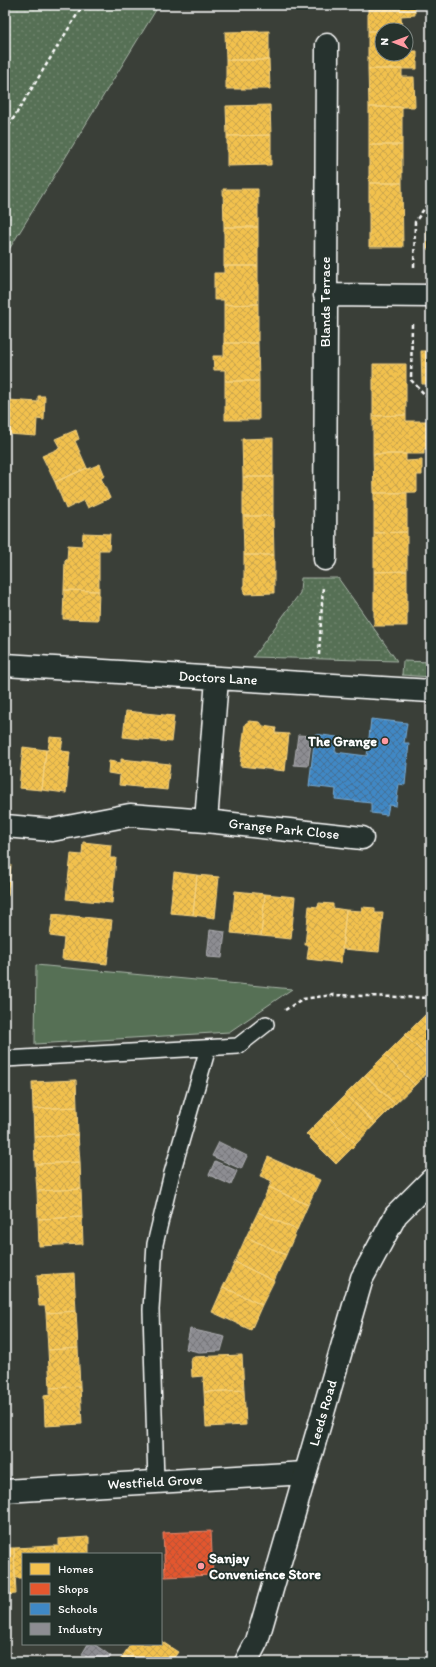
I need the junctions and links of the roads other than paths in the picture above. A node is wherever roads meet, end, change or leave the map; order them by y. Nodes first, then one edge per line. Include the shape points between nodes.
1 (327, 45) dead end
2 (325, 295) junction
3 (431, 296) edge
4 (325, 559) road end
5 (5, 665) edge
6 (218, 679) junction
7 (431, 691) edge
8 (206, 821) junction
9 (5, 826) edge
10 (362, 838) dead end
11 (266, 1024) road end
12 (208, 1048) junction
13 (5, 1059) edge
14 (431, 1180) edge
15 (305, 1473) junction
16 (156, 1482) junction
17 (5, 1491) edge
18 (246, 1662) edge

1 - 2 street, Blands Terrace
2 - 3 street
2 - 4 street, Blands Terrace
5 - 6 street, Doctors Lane
6 - 7 street, Doctors Lane
6 - 8 street
8 - 9 street, Grange Park Close via 130,815 52,830
8 - 10 street, Grange Park Close
11 - 12 lane via 238,1046
12 - 13 lane
12 - 16 lane via 154,1244 151,1310
14 - 15 street, Leeds Road via 396,1215 362,1278
15 - 16 street, Westfield Grove
15 - 18 street, Leeds Road via 257,1641
16 - 17 street, Westfield Grove

